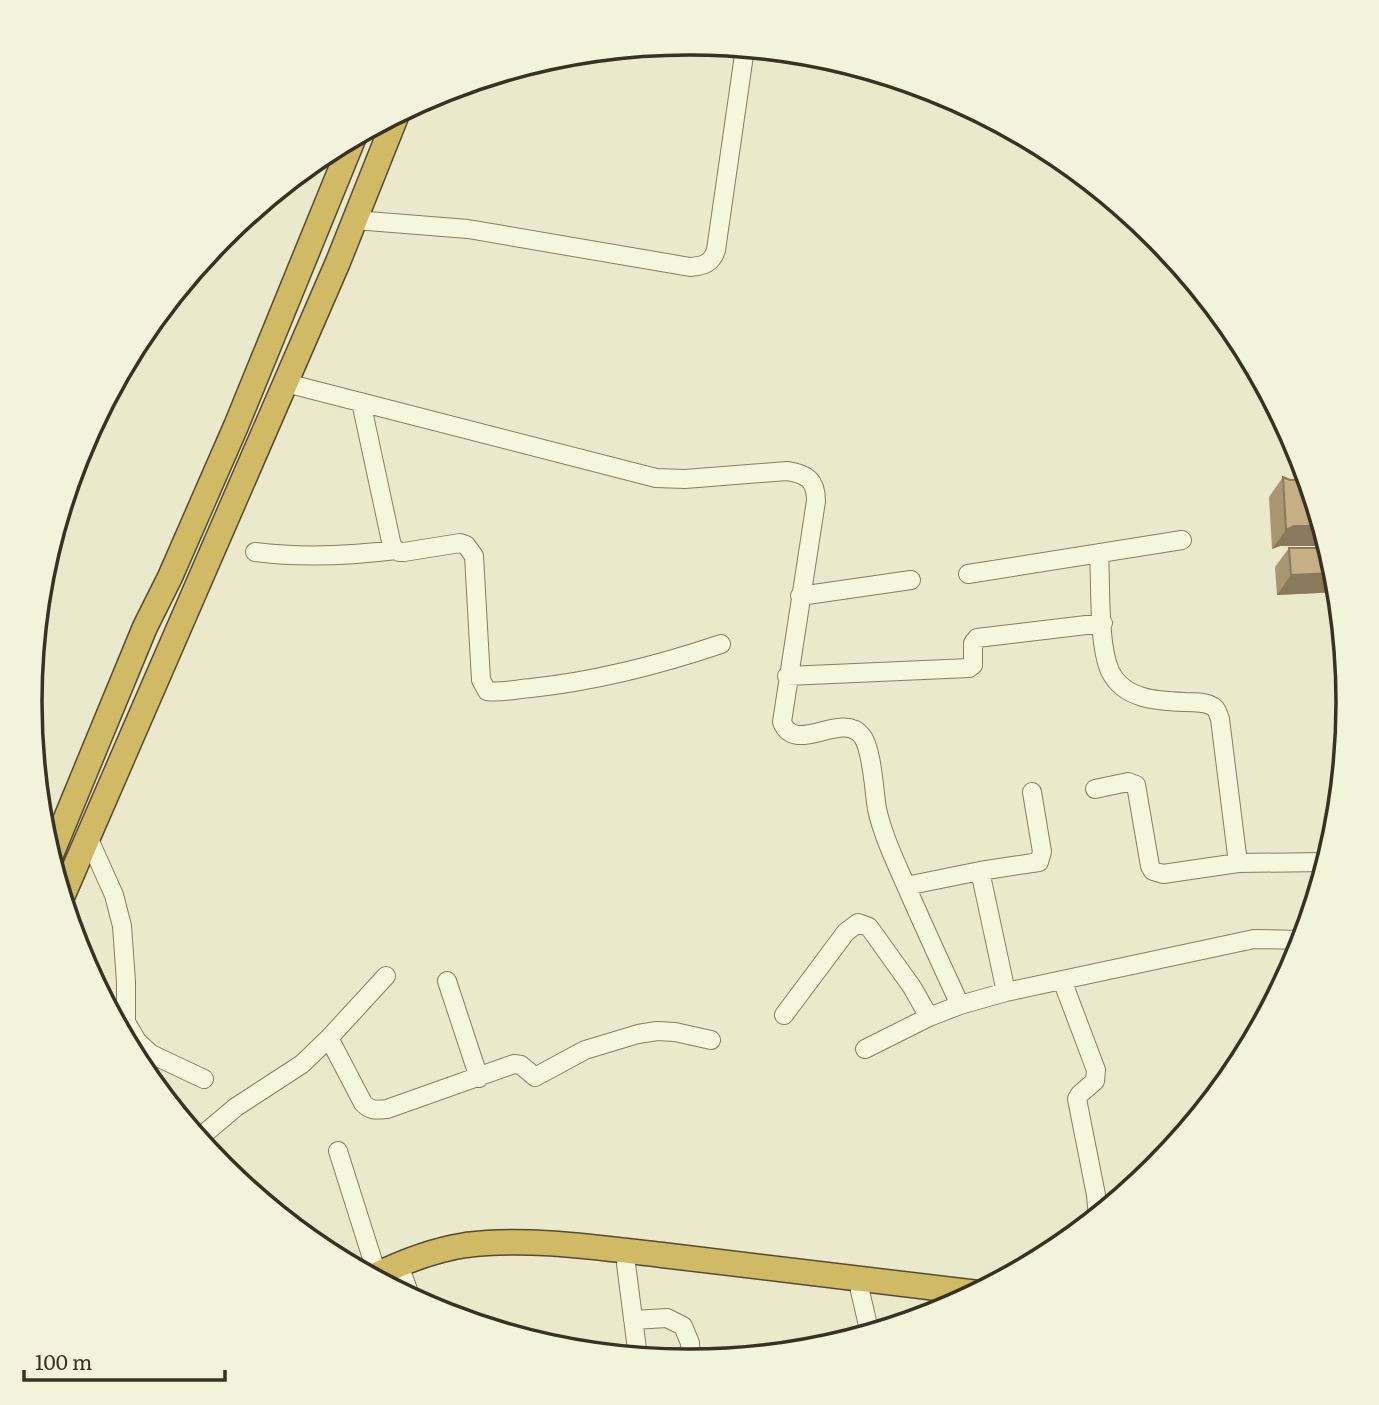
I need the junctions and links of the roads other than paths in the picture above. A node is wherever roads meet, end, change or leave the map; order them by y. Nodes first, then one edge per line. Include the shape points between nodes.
1 (744, 57) edge
2 (391, 128) edge
3 (347, 153) edge
4 (355, 220) junction
5 (286, 383) junction
6 (361, 402) junction
7 (1182, 540) dead end
8 (396, 550) junction
9 (255, 552) dead end
10 (1099, 553) junction
11 (968, 574) dead end
12 (911, 580) dead end
13 (800, 596) junction
14 (1102, 623) junction
15 (145, 627) junction
16 (173, 642) junction
17 (721, 644) dead end
18 (788, 676) junction
19 (1095, 789) dead end
20 (1032, 792) dead end
21 (88, 837) junction
22 (57, 841) edge
23 (1317, 862) edge
24 (1238, 863) junction
25 (980, 871) junction
26 (68, 883) edge
27 (906, 886) junction
28 (1292, 940) edge
29 (386, 976) dead end
30 (1062, 980) junction
31 (447, 981) dead end
32 (1006, 992) junction
33 (960, 1005) junction
34 (785, 1015) dead end
35 (929, 1017) junction
36 (126, 1020) edge
37 (329, 1038) junction
38 (711, 1040) dead end
39 (141, 1045) edge
40 (865, 1049) dead end
41 (479, 1078) junction
42 (204, 1079) dead end
43 (206, 1132) edge
44 (338, 1151) dead end
45 (1097, 1205) edge
46 (626, 1264) junction
47 (387, 1274) edge
48 (394, 1278) edge
49 (396, 1279) edge
50 (860, 1291) junction
51 (959, 1291) edge
52 (936, 1301) edge
53 (634, 1320) junction
54 (868, 1325) edge
55 (637, 1348) edge
56 (690, 1350) edge

1 - 4 street via 716,250 706,264 690,267 468,229
2 - 4 highway
3 - 15 highway via 236,426
4 - 5 highway
5 - 6 street
5 - 16 highway
6 - 8 street via 389,537
6 - 13 street via 656,478 800,473 816,489
7 - 10 street
8 - 9 street via 335,556
8 - 17 street via 450,543 470,549 481,680 487,691 617,674
10 - 11 street
10 - 14 street
12 - 13 street
13 - 18 street
14 - 18 street via 977,638 974,665 969,668
14 - 24 street via 1109,668 1122,688 1137,696 1198,702 1217,710
15 - 16 highway
15 - 22 highway
16 - 21 highway
18 - 27 street via 782,715 786,731 800,735 842,727 863,737 879,818
19 - 24 street via 1128,782 1136,785 1150,866 1157,873
20 - 25 street via 1042,858 1033,864
21 - 26 highway
21 - 36 street via 114,895 122,926
23 - 24 street
25 - 27 street
25 - 32 street
27 - 33 street
28 - 30 street via 1255,939
29 - 37 street
30 - 32 street
30 - 45 street via 1096,1070 1095,1081 1077,1099
31 - 41 street
32 - 33 street
33 - 35 street
34 - 35 street via 846,932 858,923 869,926
35 - 40 street
37 - 41 street via 368,1108 387,1109
37 - 43 street via 302,1064
38 - 41 street via 648,1032 585,1050 535,1077 518,1064
39 - 42 street
44 - 47 street
46 - 49 highway via 483,1257 434,1264
46 - 50 highway
46 - 53 street
48 - 51 highway via 411,1259 437,1251 523,1244 600,1248
50 - 52 highway
50 - 54 street
53 - 55 street
53 - 56 street via 667,1318 683,1326

